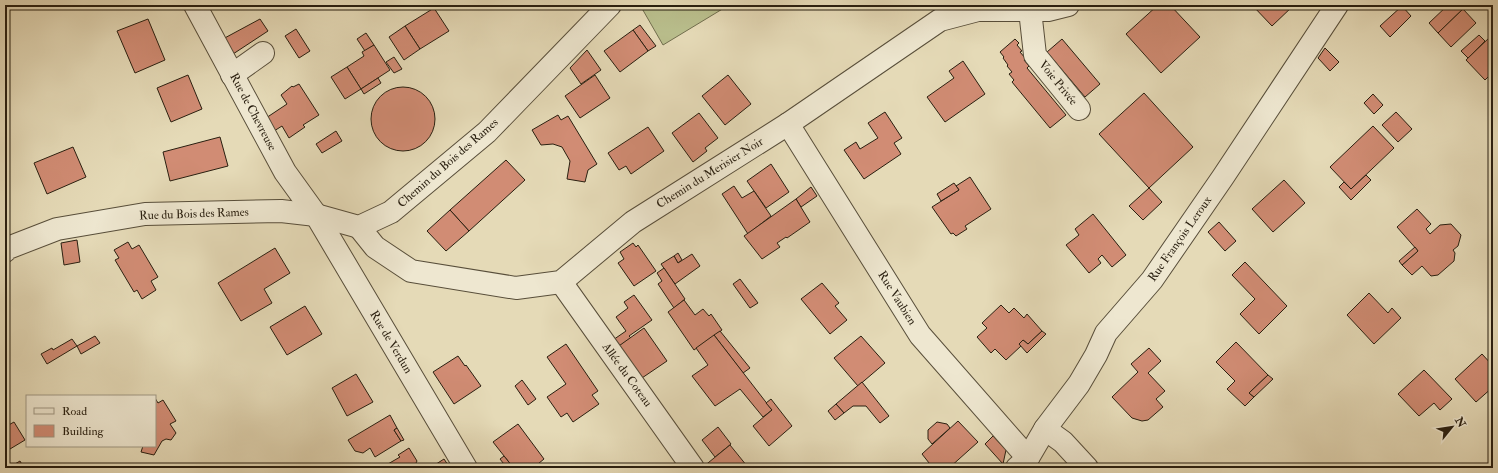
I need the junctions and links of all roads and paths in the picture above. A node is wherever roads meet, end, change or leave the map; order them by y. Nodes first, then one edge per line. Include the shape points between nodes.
1 (195, 5) edge
2 (610, 5) edge
3 (1068, 5) edge
4 (1337, 5) edge
5 (1030, 10) junction
6 (263, 53) dead end
7 (232, 75) junction
8 (1079, 109) dead end
9 (788, 124) junction
10 (316, 215) junction
11 (359, 227) junction
12 (5, 251) edge
13 (561, 282) junction
14 (1045, 429) junction
15 (1022, 463) edge
16 (466, 468) edge
17 (693, 468) edge
18 (1087, 468) edge

1 - 7 street, Rue de Chevreuse
2 - 11 street, Chemin du Bois des Rames via 487,132 391,212
3 - 5 street, Chemin du Merisier Noir via 1048,10
4 - 14 street, Rue François Leroux via 1152,280 1106,333 1079,384
5 - 8 street, Voie Privée via 1035,55
5 - 9 street, Chemin du Merisier Noir via 978,10 940,20
6 - 7 street
7 - 10 street, Rue de Chevreuse via 285,172
9 - 13 street, Chemin du Merisier Noir via 633,222
9 - 15 street, Rue Vaubien via 920,335
10 - 11 street
10 - 12 street, Rue du Bois des Rames via 281,211 145,214 57,229
10 - 16 street, Rue de Verdun
11 - 13 street via 375,248 411,271 516,288
13 - 17 street, Allée du Coteau
14 - 15 street, Rue François Leroux
14 - 18 street via 1063,442

